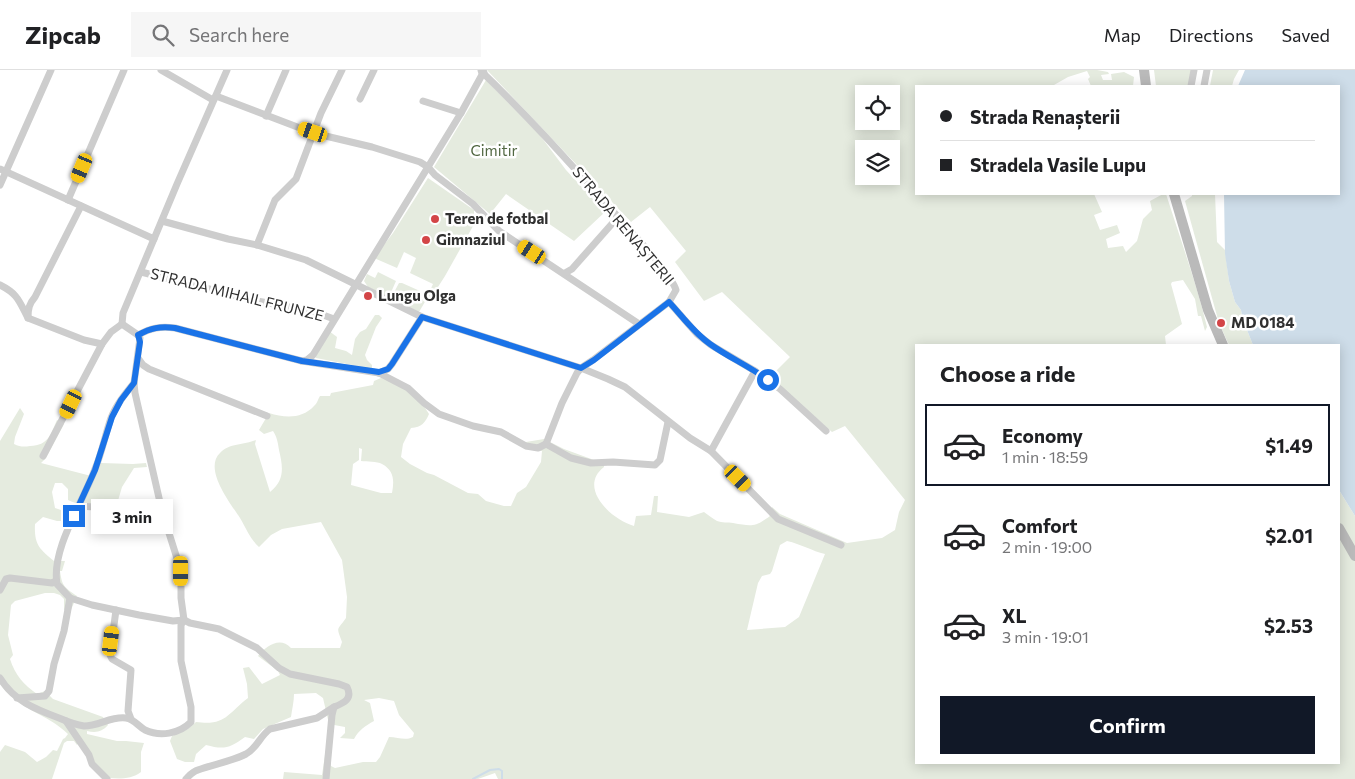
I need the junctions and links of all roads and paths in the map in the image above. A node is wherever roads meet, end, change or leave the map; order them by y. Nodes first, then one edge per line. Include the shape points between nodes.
1 (51, 70) edge
2 (124, 70) edge
3 (161, 70) edge
4 (227, 70) edge
5 (286, 70) edge
6 (342, 70) edge
7 (374, 70) edge
8 (1144, 70) edge
9 (1194, 70) edge
10 (1207, 70) edge
11 (483, 71) edge
12 (1146, 85) edge
13 (1191, 85) edge
14 (1204, 85) edge
15 (214, 98) junction
16 (360, 99) dead end
17 (423, 101) dead end
18 (461, 113) junction
19 (266, 116) junction
20 (313, 132) junction
21 (428, 167) junction
22 (3, 170) edge
23 (0, 185) edge
24 (1177, 197) edge
25 (68, 200) junction
26 (81, 206) junction
27 (618, 217) junction
28 (162, 221) junction
29 (154, 239) junction
30 (257, 245) junction
31 (141, 272) junction
32 (565, 274) junction
33 (0, 285) edge
34 (355, 285) junction
35 (669, 302) junction
36 (422, 317) junction
37 (28, 318) junction
38 (334, 319) junction
39 (122, 324) junction
40 (639, 324) junction
41 (138, 335) junction
42 (102, 344) junction
43 (1222, 344) edge
44 (138, 358) junction
45 (594, 360) junction
46 (302, 361) junction
47 (581, 368) junction
48 (755, 370) junction
49 (379, 372) junction
50 (593, 373) junction
51 (134, 383) junction
52 (267, 416) dead end
53 (668, 422) junction
54 (826, 431) dead end
55 (546, 444) junction
56 (711, 451) junction
57 (43, 456) dead end
58 (78, 506) junction
59 (162, 511) junction
60 (1340, 530) edge
61 (841, 545) dead end
62 (1355, 556) edge
63 (56, 581) junction
64 (0, 590) edge
65 (70, 598) junction
66 (116, 610) junction
67 (184, 620) junction
68 (0, 678) edge
69 (17, 698) junction
70 (334, 707) junction
71 (131, 719) junction
72 (66, 721) junction
73 (107, 779) edge
74 (186, 779) edge
75 (326, 779) edge

1 - 22 street
2 - 25 street
3 - 15 street
4 - 15 street
5 - 19 street
6 - 20 street
7 - 16 street
8 - 12 main road
9 - 13 street
10 - 14 street
11 - 18 street
11 - 27 street, STRADA RENAȘTERII
15 - 19 street
15 - 28 street
17 - 18 street
18 - 21 street
19 - 20 street
20 - 21 street via 372,147
20 - 30 street via 296,180 275,200
21 - 32 street via 473,204 499,231
21 - 34 street
22 - 23 street
22 - 25 street
24 - 43 main road via 1208,310
25 - 26 street
26 - 29 street
26 - 37 street via 30,303
27 - 32 street
27 - 35 street, STRADA RENAȘTERII via 674,285 676,290
28 - 29 street
28 - 30 street
29 - 31 street
30 - 34 street via 306,260
31 - 38 street, STRADA MIHAIL FRUNZE
31 - 39 street via 123,313
32 - 40 street
33 - 37 street via 12,291
34 - 36 street
34 - 38 street
35 - 40 street
35 - 48 street, STRADA RENAȘTERII via 697,334
36 - 47 street
36 - 49 street via 392,364
37 - 42 street
38 - 46 street via 313,355
39 - 41 street
39 - 42 street
40 - 45 street
41 - 44 street
41 - 46 street via 150,329 175,328
42 - 57 street
44 - 51 street
44 - 52 street via 149,369
45 - 47 street
45 - 50 street
46 - 49 street
47 - 50 street
47 - 55 street via 562,403
48 - 54 street, STRADA RENAȘTERII
48 - 56 street
49 - 55 street via 408,388 439,414 501,432 526,446 538,448
50 - 53 street via 625,388
51 - 58 street via 112,417 95,470
51 - 59 street
53 - 55 street via 660,460 652,465 591,463 571,458
53 - 56 street
56 - 61 street via 778,519
58 - 59 street
58 - 63 street via 57,565
59 - 67 street via 181,571
60 - 62 main road
63 - 64 street via 10,578
63 - 65 street via 60,590
65 - 66 street
65 - 69 street via 49,691 45,696
66 - 67 street via 173,621
66 - 71 street via 110,655 131,670 128,715
67 - 70 street via 241,638 290,674 347,687 349,698
67 - 71 street via 181,625 181,661 191,722 166,734 145,730
68 - 69 street
69 - 72 street via 34,709
70 - 74 street via 317,718 270,729 246,754 196,770
70 - 75 street
71 - 72 street via 116,718 85,726
72 - 73 street via 92,764

